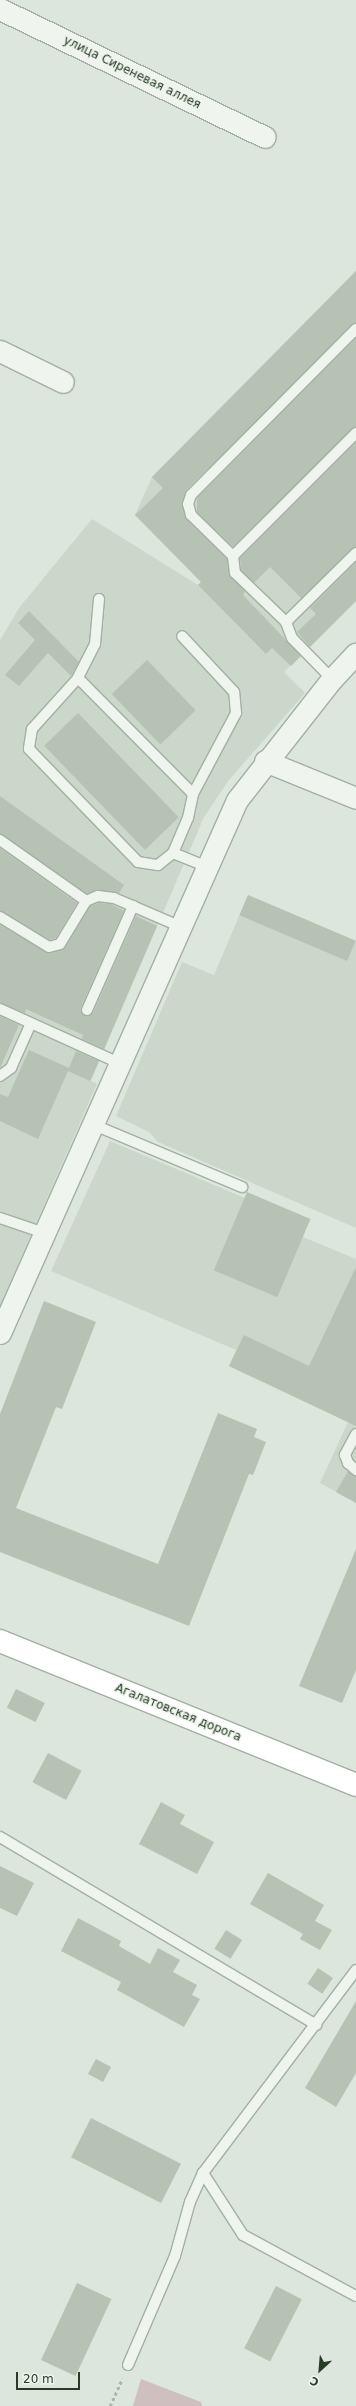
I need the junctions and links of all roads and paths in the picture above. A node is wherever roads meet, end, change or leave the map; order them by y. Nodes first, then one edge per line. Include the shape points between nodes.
1 (0, 9) edge
2 (265, 137) dead end
3 (356, 329) edge
4 (0, 351) edge
5 (63, 382) dead end
6 (356, 433) edge
7 (356, 553) edge
8 (233, 556) junction
9 (99, 599) dead end
10 (286, 622) junction
11 (182, 636) dead end
12 (356, 654) edge
13 (78, 678) junction
14 (332, 678) junction
15 (265, 762) junction
16 (193, 794) junction
17 (356, 798) edge
18 (0, 840) edge
19 (173, 853) junction
20 (205, 866) junction
21 (86, 901) junction
22 (133, 906) junction
23 (0, 917) edge
24 (179, 926) junction
25 (0, 1009) edge
26 (87, 1010) dead end
27 (31, 1023) junction
28 (118, 1063) junction
29 (0, 1076) edge
30 (92, 1124) junction
31 (242, 1187) dead end
32 (0, 1218) edge
33 (44, 1233) junction
34 (0, 1332) edge
35 (356, 1434) edge
36 (356, 1470) edge
37 (0, 1641) edge
38 (356, 1785) edge
39 (0, 1837) edge
40 (356, 1970) edge
41 (316, 2026) junction
42 (203, 2173) junction
43 (356, 2296) edge
44 (128, 2365) joint
45 (110, 2406) edge

1 - 2 street, улица Сиреневая аллея
3 - 8 lane via 191,495 188,504 191,515
4 - 5 street
6 - 8 lane
7 - 10 lane
8 - 10 lane via 235,573
9 - 13 lane via 95,644
10 - 14 lane via 292,638
11 - 16 lane via 234,692 236,713
12 - 14 street
13 - 16 lane
13 - 19 lane via 32,729 29,749 138,862 158,865
14 - 15 street
15 - 17 street
15 - 20 street via 237,800
16 - 19 lane via 188,818
18 - 21 lane
19 - 20 lane
20 - 24 street
21 - 22 lane via 98,896 114,898
21 - 23 lane via 60,944 49,947
22 - 24 lane
22 - 26 lane
24 - 28 street
25 - 27 lane
27 - 28 lane
27 - 29 lane via 11,1068
28 - 30 street
30 - 31 lane
30 - 33 street
32 - 33 lane
33 - 34 street
35 - 36 lane via 345,1455 348,1463
37 - 38 main road, Агалатовская дорога
39 - 41 lane
40 - 41 lane
41 - 42 lane
42 - 43 lane via 243,2236
42 - 44 lane via 190,2202 175,2256
44 - 45 path

